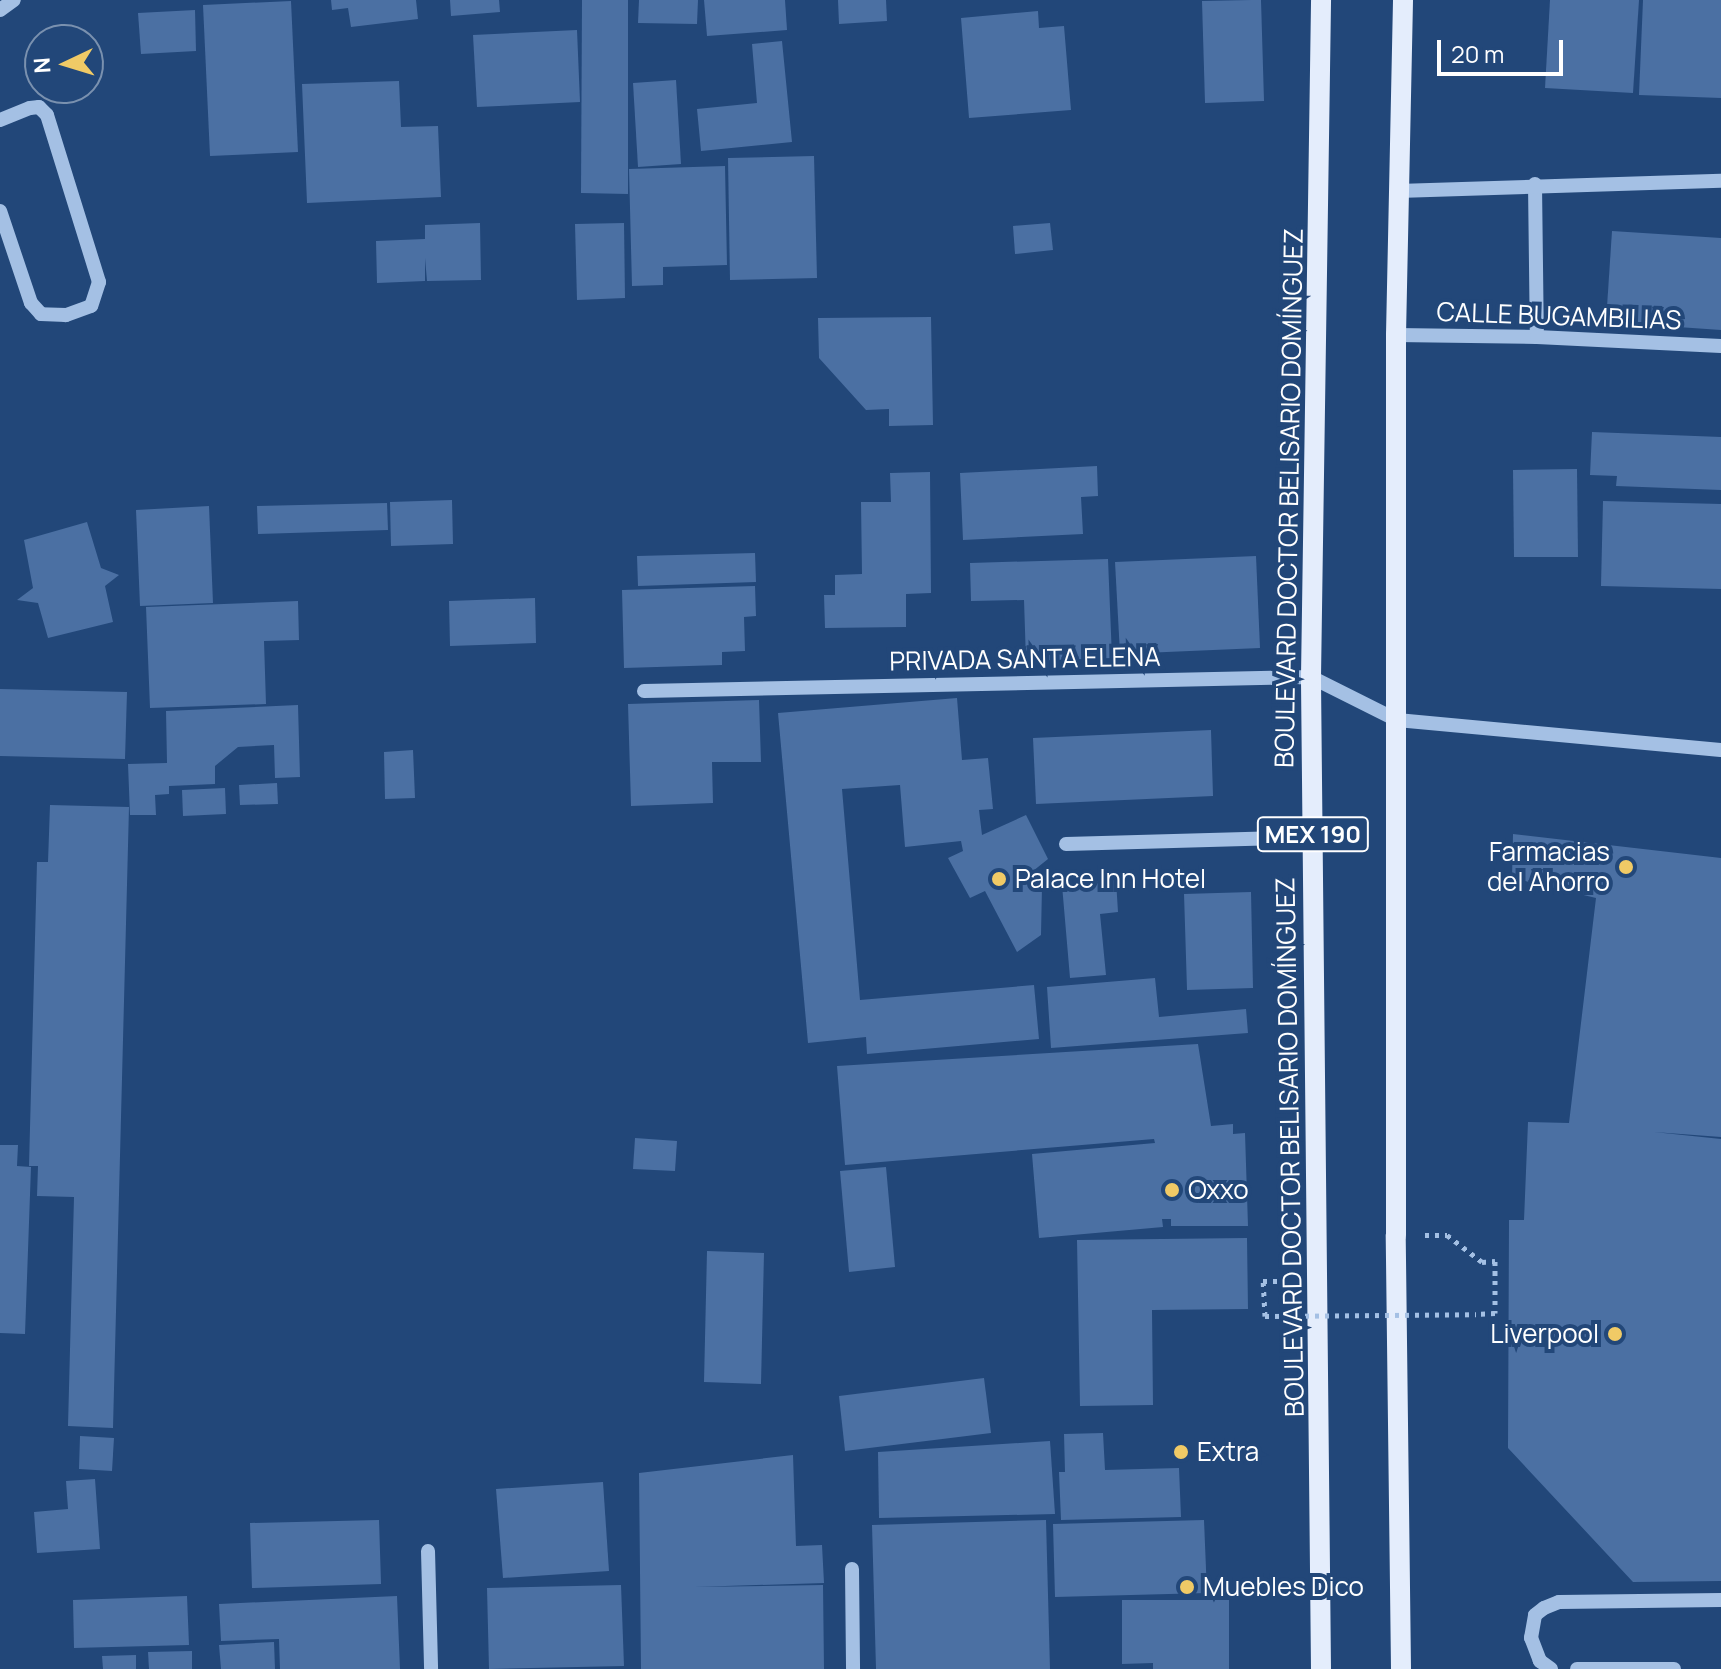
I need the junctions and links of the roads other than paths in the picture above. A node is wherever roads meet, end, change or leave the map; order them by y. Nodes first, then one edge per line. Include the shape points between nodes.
1 (14, 0) edge
2 (1321, 0) edge
3 (1403, 0) edge
4 (0, 10) edge
5 (0, 120) edge
6 (1721, 181) edge
7 (1535, 184) junction
8 (1398, 191) junction
9 (0, 211) edge
10 (1396, 335) junction
11 (1537, 337) junction
12 (1721, 346) edge
13 (1311, 677) junction
14 (644, 691) dead end
15 (1397, 720) junction
16 (1721, 750) edge
17 (1313, 837) junction
18 (1066, 844) dead end
19 (428, 1551) dead end
20 (852, 1569) dead end
21 (1721, 1600) edge
22 (431, 1669) edge
23 (853, 1669) edge
24 (1321, 1669) edge
25 (1401, 1669) edge
26 (1551, 1669) edge
27 (1577, 1669) edge
28 (1674, 1669) edge

1 - 4 street
2 - 13 main road, BOULEVARD DOCTOR BELISARIO DOMÍNGUEZ / MEX 190
3 - 8 main road, MEX 190
5 - 9 street via 39,107 47,115 99,282 91,306 66,315 41,314 31,303
6 - 7 street
7 - 8 street
7 - 11 street
8 - 10 main road, MEX 190
10 - 11 street, CALLE BUGAMBILIAS
10 - 15 main road, MEX 190
11 - 12 street, CALLE BUGAMBILIAS
13 - 14 street, PRIVADA SANTA ELENA
13 - 15 street, PRIVADA SANTA ELENA
13 - 17 main road, BOULEVARD DOCTOR BELISARIO DOMÍNGUEZ / MEX 190
15 - 16 street
15 - 25 main road, MEX 190
17 - 18 street
17 - 24 main road, BOULEVARD DOCTOR BELISARIO DOMÍNGUEZ / MEX 190
19 - 22 street
20 - 23 street
21 - 26 street via 1559,1602 1535,1615 1530,1628 1533,1650
27 - 28 street

